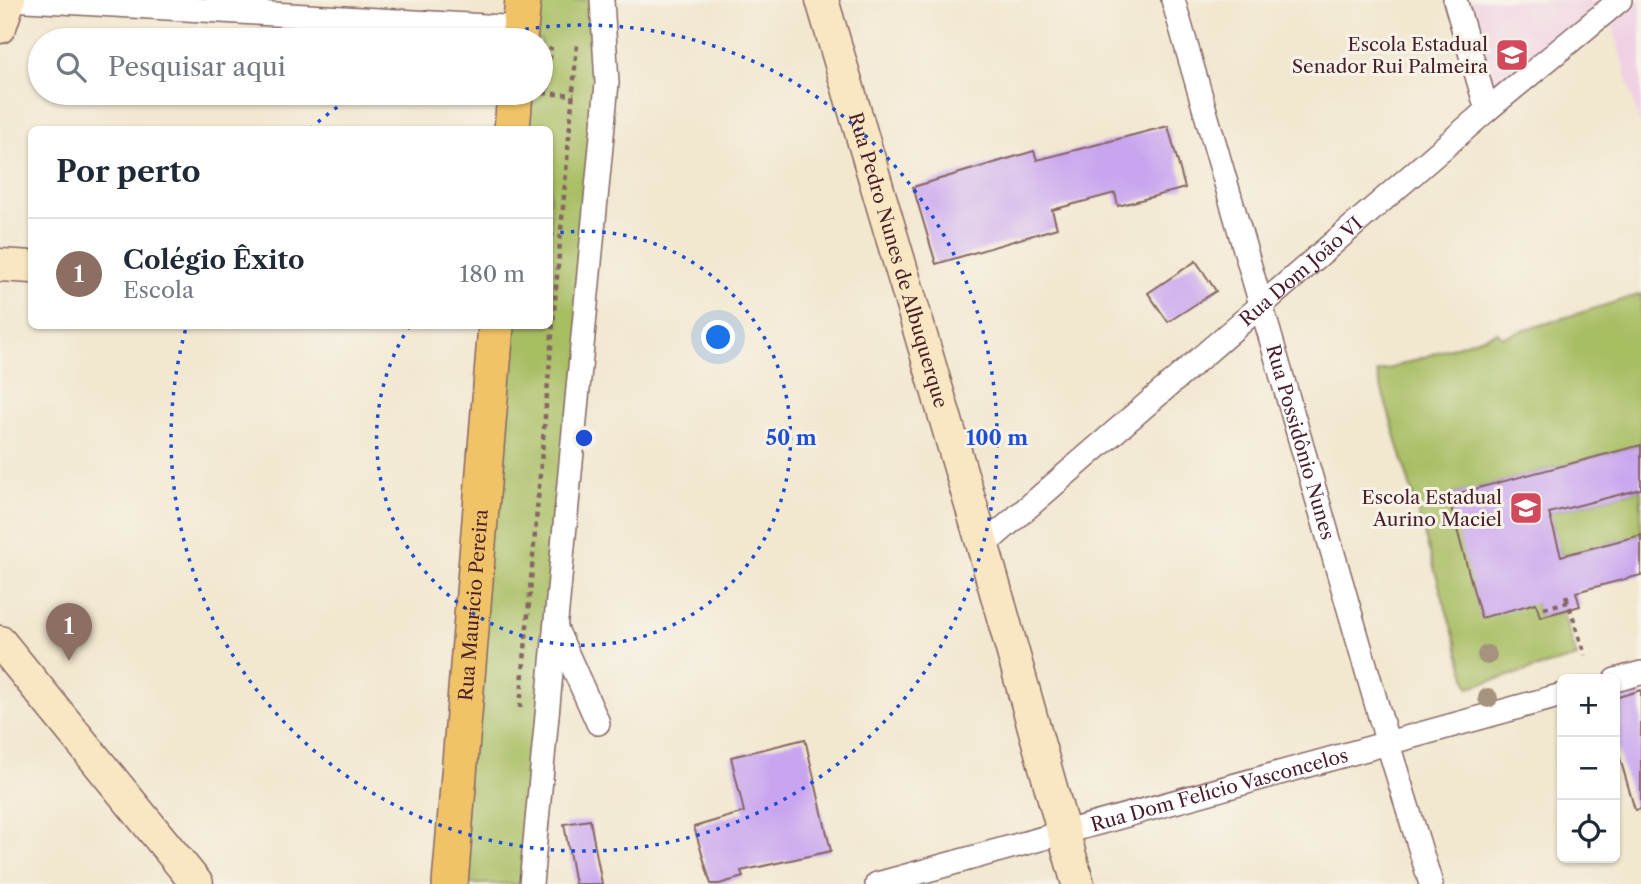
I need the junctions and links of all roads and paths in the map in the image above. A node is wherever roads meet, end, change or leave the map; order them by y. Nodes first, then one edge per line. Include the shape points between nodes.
1 (9, 0) edge
2 (26, 0) edge
3 (602, 0) edge
4 (822, 0) edge
5 (1173, 0) edge
6 (1455, 0) edge
7 (1620, 0) edge
8 (0, 27) edge
9 (528, 27) edge
10 (578, 41) dead end
11 (574, 95) junction
12 (553, 96) edge
13 (530, 105) edge
14 (1487, 110) junction
15 (515, 126) edge
16 (0, 265) edge
17 (28, 267) edge
18 (1261, 303) junction
19 (496, 329) edge
20 (984, 546) junction
21 (1566, 595) dead end
22 (1569, 602) junction
23 (1544, 608) dead end
24 (555, 628) junction
25 (0, 642) edge
26 (1585, 656) dead end
27 (1641, 673) edge
28 (1620, 679) edge
29 (1557, 696) edge
30 (519, 718) dead end
31 (598, 723) dead end
32 (1388, 744) junction
33 (1064, 834) junction
34 (197, 884) edge
35 (450, 884) edge
36 (531, 884) edge
37 (877, 884) edge
38 (1078, 884) edge
39 (1431, 884) edge

1 - 8 street
2 - 9 street
3 - 24 street via 607,83
4 - 20 street, Rua Pedro Nunes de Albuquerque
5 - 18 street, Rua Possidônio Nunes
6 - 14 street
7 - 14 street, Rua Dom João VI
10 - 11 path
11 - 12 path
11 - 30 path
13 - 15 main road
14 - 18 street, Rua Dom João VI
16 - 17 street
18 - 20 street, Rua Dom João VI
18 - 32 street, Rua Possidônio Nunes
19 - 35 main road, Rua Maurício Pereira
20 - 33 street, Rua Pedro Nunes de Albuquerque
21 - 22 path
22 - 23 path
22 - 26 path
24 - 31 street
24 - 36 street
25 - 34 street
27 - 28 street
29 - 32 street, Rua Dom Felício Vasconcelos
32 - 33 street, Rua Dom Felício Vasconcelos
32 - 39 street, Rua Possidônio Nunes
33 - 37 street, Rua Dom Felício Vasconcelos
33 - 38 street, Rua Pedro Nunes de Albuquerque

